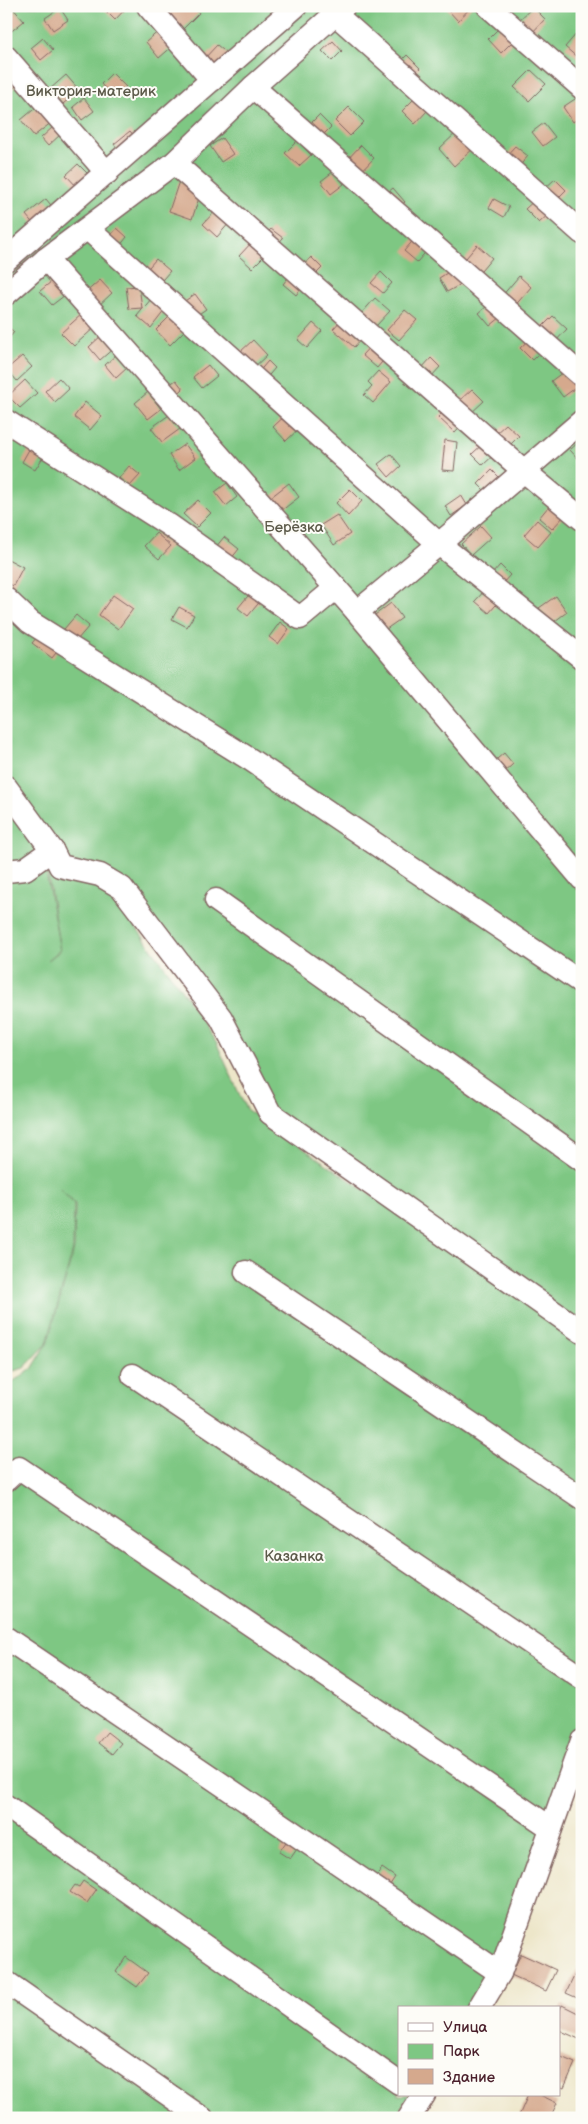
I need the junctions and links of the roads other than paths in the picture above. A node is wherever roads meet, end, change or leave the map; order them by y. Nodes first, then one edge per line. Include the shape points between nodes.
1 (148, 6) edge
2 (296, 6) edge
3 (488, 6) edge
4 (340, 10) edge
5 (6, 57) edge
6 (212, 80) junction
7 (252, 87) junction
8 (582, 88) edge
9 (174, 163) junction
10 (108, 173) junction
11 (88, 229) junction
12 (582, 233) edge
13 (46, 258) junction
14 (6, 260) edge
15 (6, 294) edge
16 (582, 376) edge
17 (6, 420) edge
18 (582, 421) edge
19 (524, 471) junction
20 (582, 519) edge
21 (439, 544) junction
22 (336, 588) junction
23 (6, 600) edge
24 (357, 612) junction
25 (582, 658) edge
26 (6, 787) edge
27 (52, 850) junction
28 (6, 871) edge
29 (582, 878) edge
30 (216, 900) dead end
31 (582, 983) edge
32 (582, 1160) edge
33 (246, 1272) dead end
34 (582, 1332) edge
35 (133, 1375) dead end
36 (6, 1480) edge
37 (582, 1498) edge
38 (6, 1638) edge
39 (582, 1678) edge
40 (582, 1742) edge
41 (6, 1806) edge
42 (551, 1828) junction
43 (500, 1973) junction
44 (6, 1982) edge
45 (480, 2006) edge
46 (398, 2081) edge
47 (421, 2096) edge
48 (202, 2118) edge
49 (409, 2118) edge

1 - 6 lane
2 - 6 lane
3 - 8 lane
4 - 7 lane
4 - 12 lane
5 - 10 lane
6 - 10 lane
7 - 9 lane
7 - 16 lane
9 - 11 lane
9 - 19 lane
10 - 14 lane
11 - 13 lane
11 - 21 lane
13 - 15 lane
13 - 22 lane
17 - 22 lane via 169,525 300,618
18 - 19 lane
19 - 20 lane
19 - 21 lane
21 - 24 lane
21 - 25 lane
22 - 24 lane
23 - 31 lane via 30,622 251,760
24 - 29 lane
26 - 27 lane
27 - 28 lane via 25,869
27 - 34 lane via 60,866 100,875 122,888 221,1018 270,1113
30 - 32 lane
33 - 37 lane
35 - 39 lane
36 - 42 lane via 19,1468
38 - 43 lane
40 - 42 lane
41 - 46 lane
42 - 43 lane
43 - 45 lane
44 - 48 lane
47 - 49 lane

